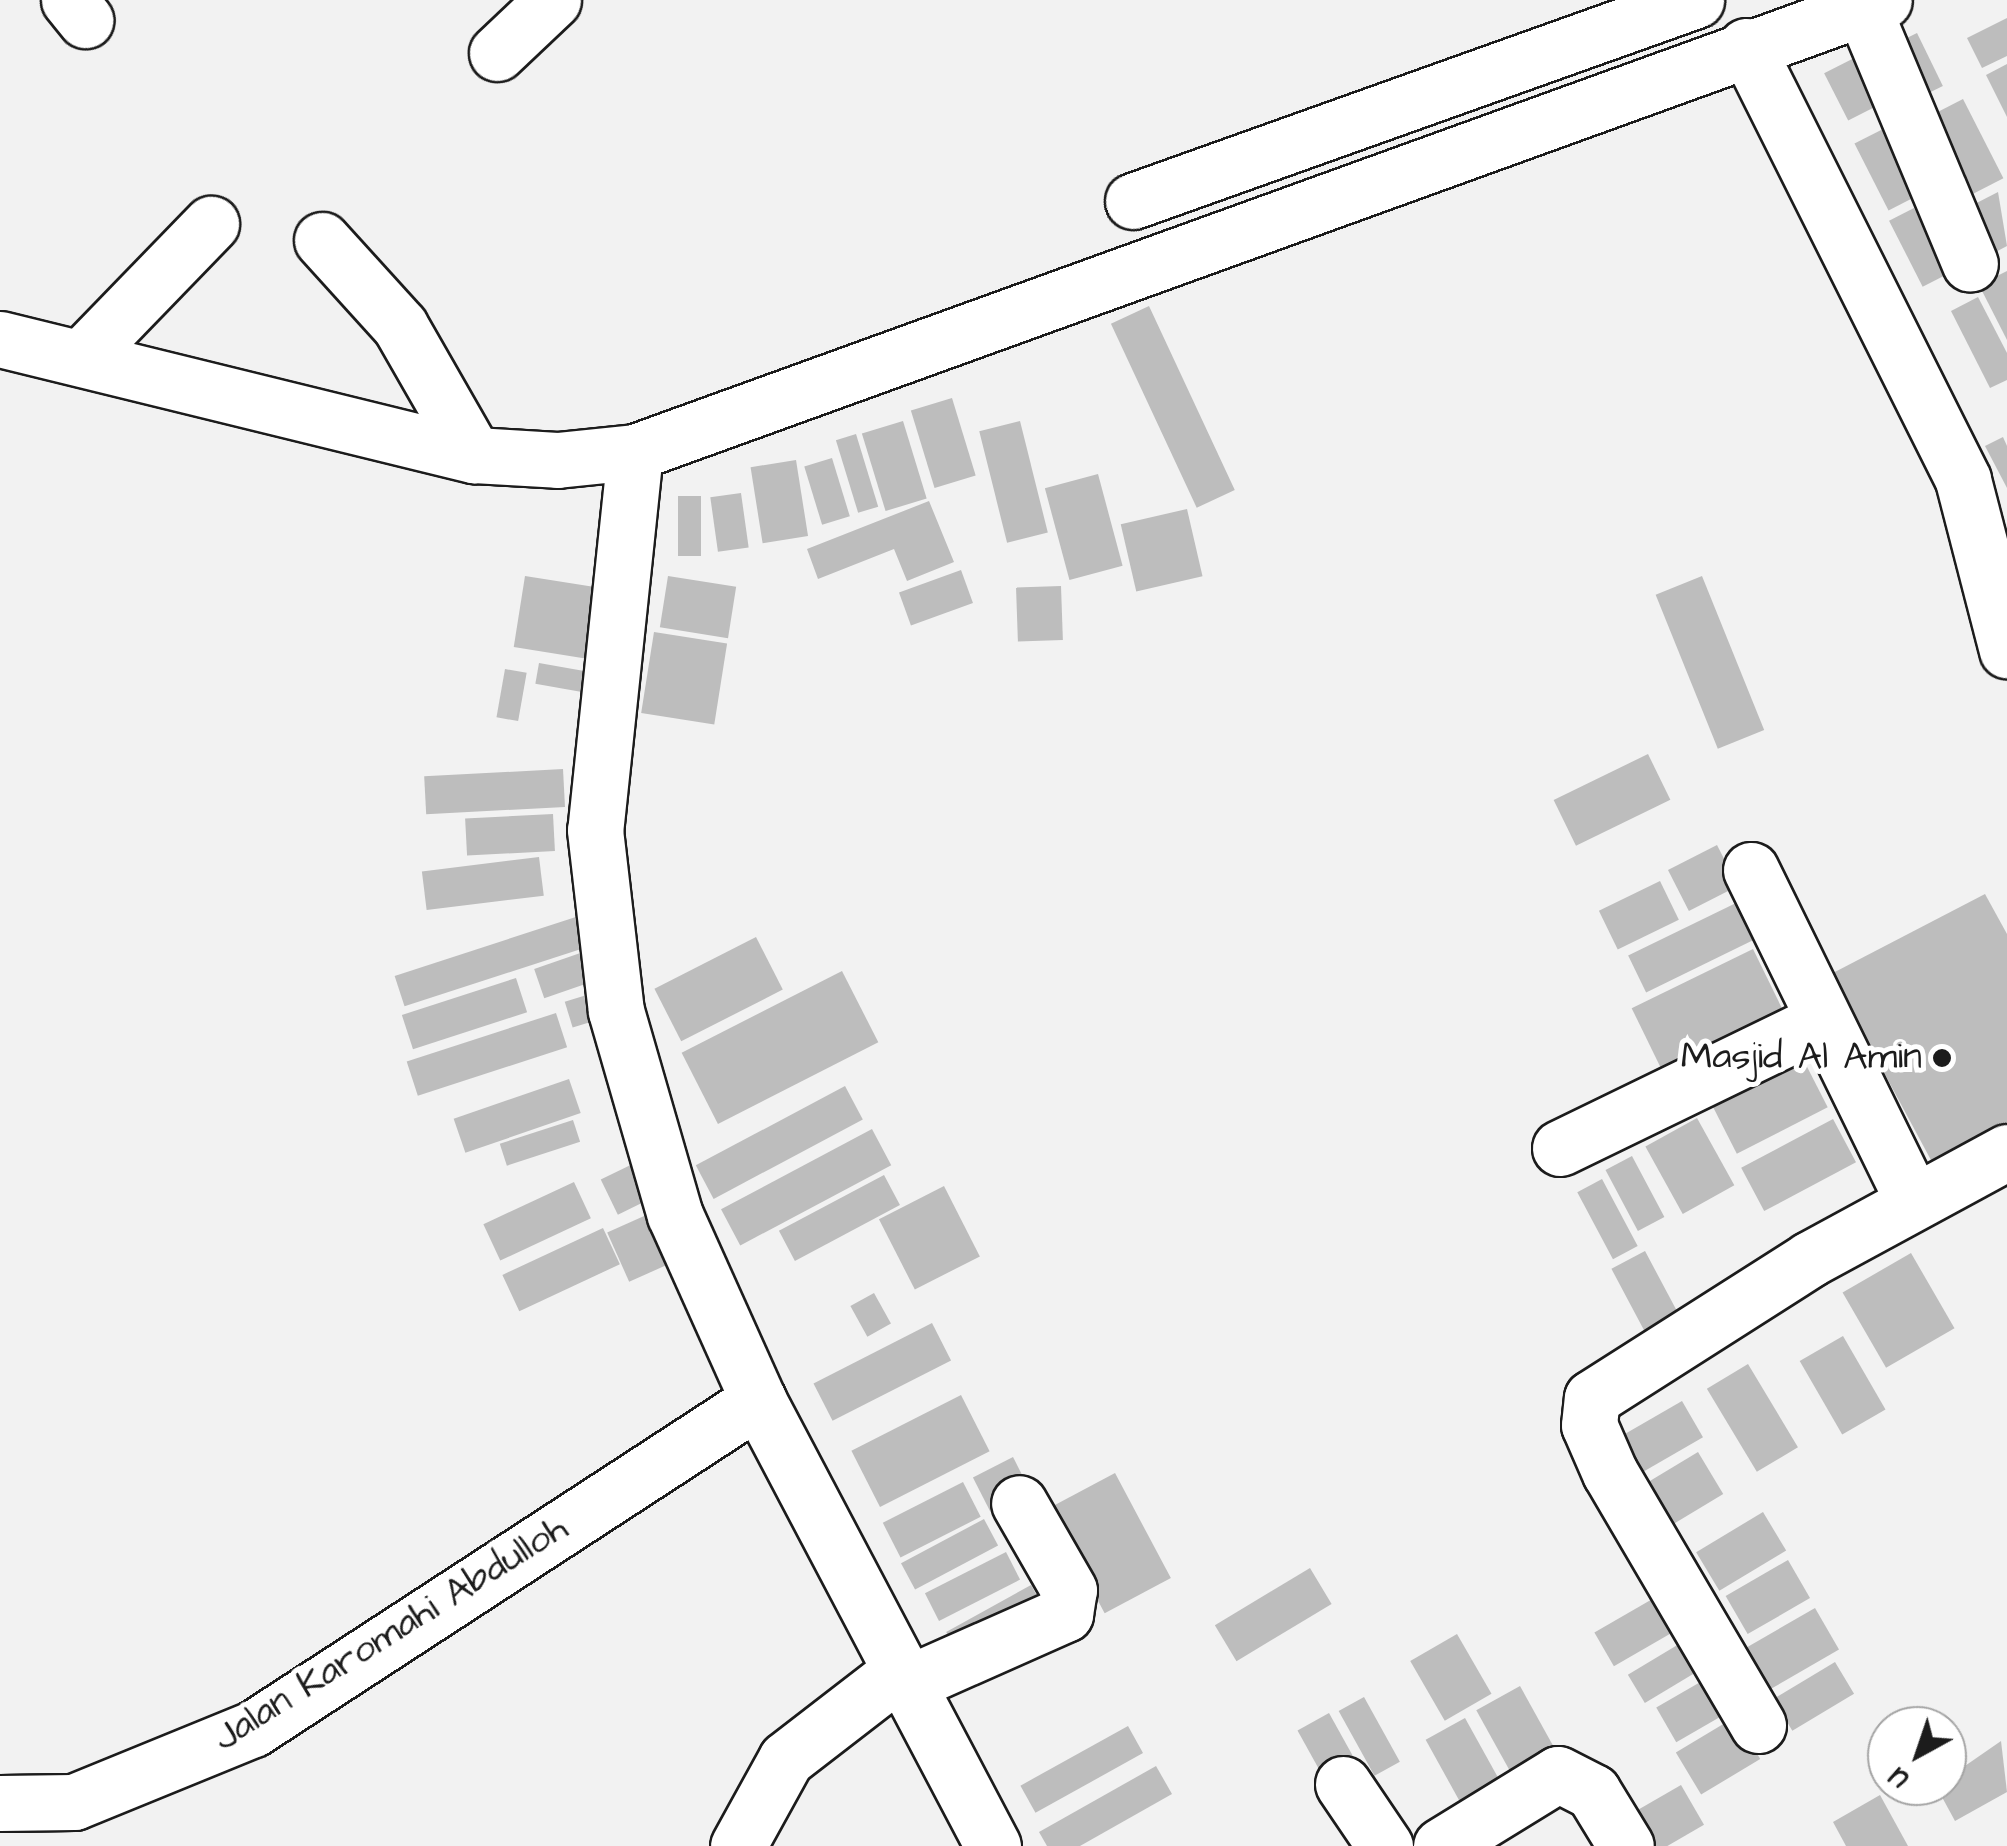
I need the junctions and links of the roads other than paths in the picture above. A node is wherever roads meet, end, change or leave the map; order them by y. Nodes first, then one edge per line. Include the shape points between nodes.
1 (553, 0) edge
2 (1696, 0) edge
3 (1874, 4) edge
4 (1746, 46) junction
5 (496, 54) dead end
6 (1133, 201) dead end
7 (210, 224) dead end
8 (322, 240) dead end
9 (1970, 264) dead end
10 (0, 339) edge
11 (81, 358) junction
12 (635, 452) junction
13 (474, 455) junction
14 (2007, 650) edge
15 (1750, 870) dead end
16 (1824, 1020) junction
17 (1560, 1148) dead end
18 (2007, 1152) edge
19 (1913, 1201) junction
20 (758, 1400) junction
21 (1019, 1503) dead end
22 (904, 1677) junction
23 (1758, 1725) dead end
24 (1343, 1784) dead end
25 (0, 1803) edge
26 (738, 1846) edge
27 (993, 1846) edge
28 (1384, 1846) edge
29 (1441, 1846) edge
30 (1626, 1846) edge

1 - 5 street
2 - 6 street
3 - 4 street
3 - 9 street
4 - 12 street
4 - 14 street via 1963,480
7 - 11 street
8 - 13 street via 400,326
10 - 11 street
11 - 13 street
12 - 13 street via 557,460
12 - 20 street via 602,710 601,924 616,1011 675,1215
15 - 16 street
16 - 17 street
16 - 19 street
18 - 19 street
19 - 23 street via 1592,1398 1589,1425 1610,1474
20 - 22 street
20 - 25 street, Jalan Karomahi Abdulloh via 253,1728 74,1802
21 - 22 street via 1069,1590 1065,1614
22 - 26 street via 786,1759
22 - 27 street
24 - 28 street
29 - 30 street via 1558,1774 1593,1792

